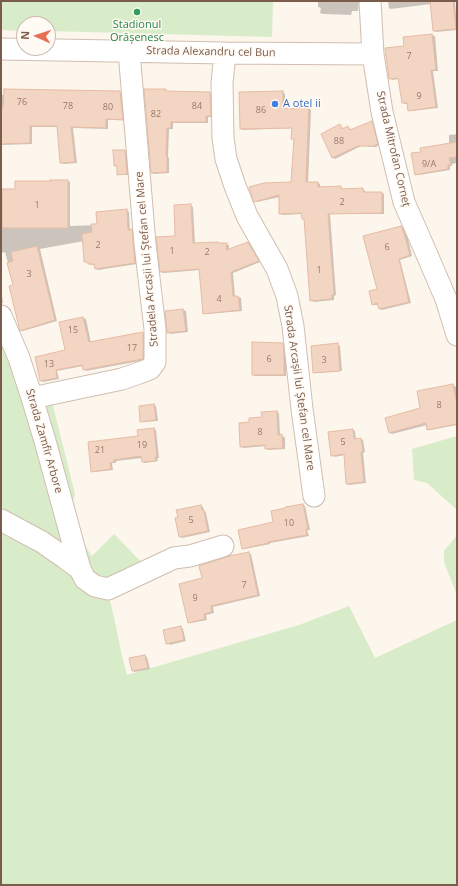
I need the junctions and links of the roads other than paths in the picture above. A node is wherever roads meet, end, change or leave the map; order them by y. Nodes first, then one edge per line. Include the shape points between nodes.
1 (370, 1) edge
2 (1, 49) edge
3 (129, 51) junction
4 (225, 53) junction
5 (373, 54) junction
6 (1, 316) edge
7 (457, 335) edge
8 (32, 398) junction
9 (314, 496) dead end
10 (1, 520) edge
11 (223, 546) dead end
12 (80, 569) junction

1 - 5 street, Strada Mitrofan Corneț
2 - 3 street, Strada Alexandru cel Bun
3 - 4 street, Strada Alexandru cel Bun
3 - 8 street, Stradela Arcașii lui Ștefan cel Mare via 145,244 155,328 155,362 150,369 122,379
4 - 5 street, Strada Alexandru cel Bun
4 - 9 street, Strada Arcașii lui Ștefan cel Mare via 222,83 226,159 247,216 278,269 287,296
5 - 7 street, Strada Mitrofan Corneț via 382,112 404,202 446,299
6 - 8 street, Strada Zamfir Arbore
8 - 12 street, Strada Zamfir Arbore
10 - 12 street via 42,542
11 - 12 street via 174,558 108,588 95,586 85,579

